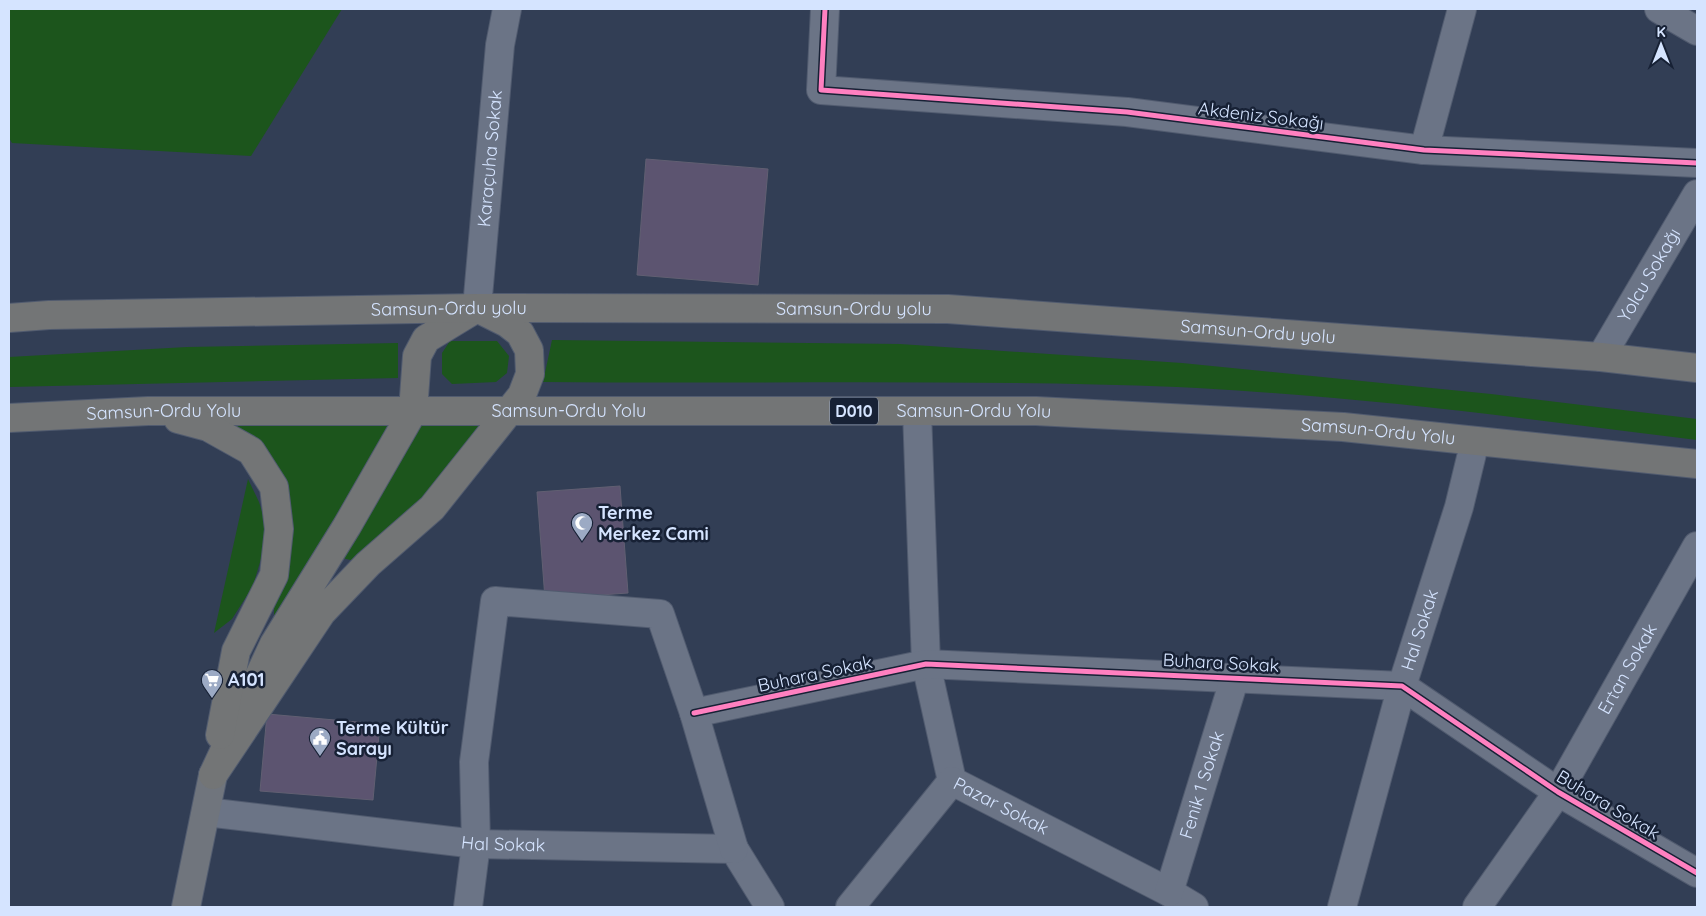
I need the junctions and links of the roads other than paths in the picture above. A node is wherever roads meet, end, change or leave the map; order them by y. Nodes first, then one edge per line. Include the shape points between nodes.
1 (506, 9) edge
2 (825, 9) edge
3 (1462, 9) edge
4 (1659, 9) edge
5 (1697, 31) edge
6 (1424, 150) junction
7 (1697, 163) edge
8 (1697, 194) edge
9 (477, 308) junction
10 (9, 318) edge
11 (1601, 357) junction
12 (1697, 368) edge
13 (148, 411) junction
14 (413, 411) junction
15 (509, 411) junction
16 (917, 411) junction
17 (9, 418) edge
18 (1475, 441) junction
19 (1697, 464) edge
20 (1697, 546) edge
21 (926, 664) junction
22 (1235, 677) junction
23 (1402, 686) junction
24 (694, 713) junction
25 (213, 775) junction
26 (952, 781) junction
27 (1558, 792) junction
28 (206, 812) junction
29 (476, 844) junction
30 (734, 849) junction
31 (1697, 873) edge
32 (1169, 892) junction
33 (186, 907) edge
34 (468, 907) edge
35 (770, 907) edge
36 (850, 907) edge
37 (1194, 907) edge
38 (1342, 907) edge
39 (1477, 907) edge

1 - 9 street, Karaçuha Sokak
2 - 6 street, Akdeniz Sokağı via 821,90 1127,112
3 - 6 street
4 - 5 street
6 - 7 street, Akdeniz Sokağı
8 - 11 street, Yolcu Sokağı
9 - 10 highway, Samsun-Ordu yolu
9 - 11 highway, Samsun-Ordu yolu via 948,309
9 - 14 highway via 426,339 417,356
9 - 15 highway via 520,333 529,350 530,374 522,395
11 - 12 highway, Samsun-Ordu yolu
13 - 14 highway, Samsun-Ordu Yolu / D010
13 - 17 highway, Samsun-Ordu Yolu / D010
13 - 25 highway via 208,427 251,451 274,487 279,529 274,575 236,651
14 - 15 highway, Samsun-Ordu Yolu / D010
14 - 25 highway via 274,644
15 - 16 highway, Samsun-Ordu Yolu / D010
15 - 25 highway via 432,508 368,564 322,612
16 - 18 highway, Samsun-Ordu Yolu / D010 via 1036,411 1323,426
16 - 21 street, Pazar Sokak
18 - 19 highway, Samsun-Ordu Yolu / D010
18 - 23 street, Hal Sokak via 1459,507
20 - 27 street, Ertan Sokak
21 - 22 street, Buhara Sokak
21 - 24 street, Buhara Sokak
21 - 26 street, Pazar Sokak
22 - 23 street, Buhara Sokak
22 - 32 street, Fenik 1 Sokak
23 - 27 street, Buhara Sokak
23 - 38 street, Hal Sokak
24 - 29 street via 660,614 495,601 474,762
24 - 30 street
25 - 28 main road
26 - 32 street, Pazar Sokak
26 - 36 street
27 - 31 street, Buhara Sokak
27 - 39 street, Ertan Sokak
28 - 29 street, Hal Sokak
28 - 33 main road
29 - 30 street, Hal Sokak
29 - 34 street
30 - 35 street
32 - 37 street, Pazar Sokak

